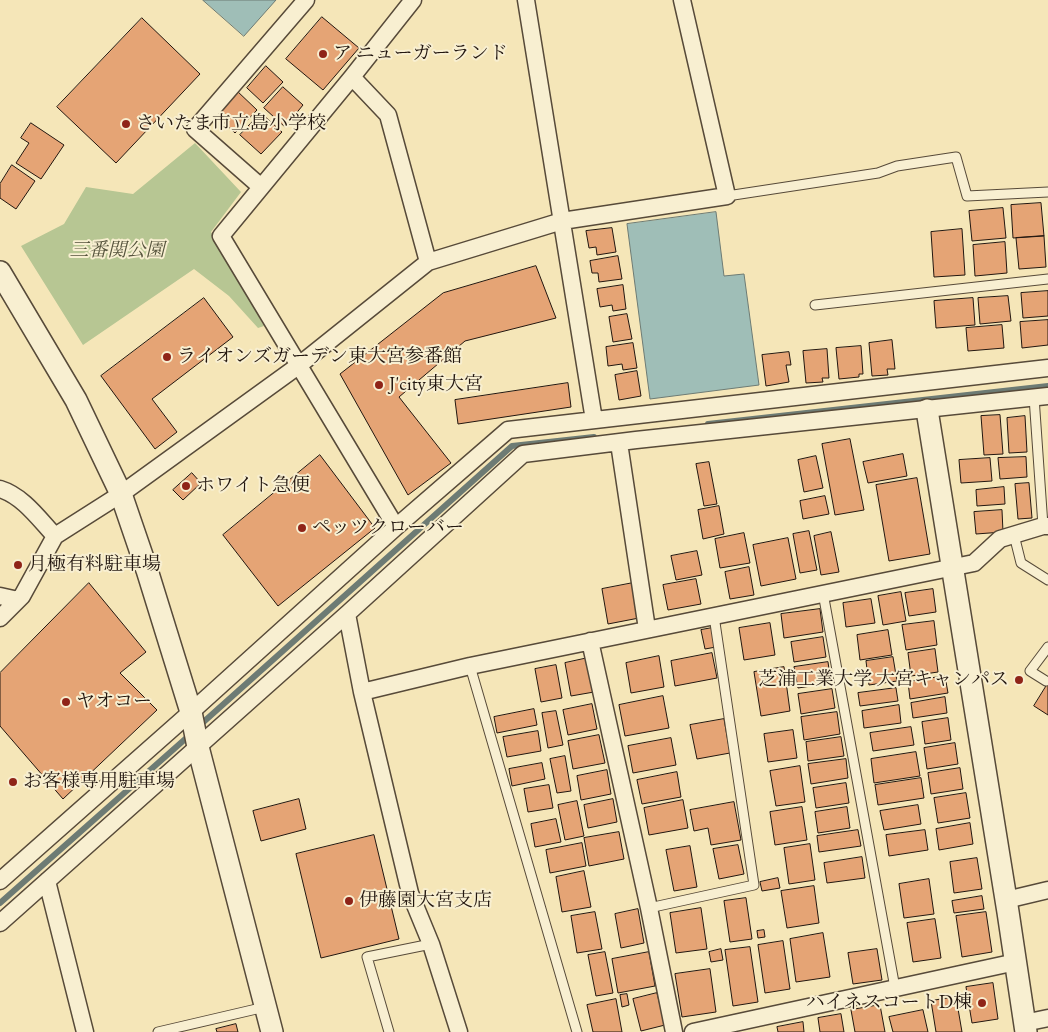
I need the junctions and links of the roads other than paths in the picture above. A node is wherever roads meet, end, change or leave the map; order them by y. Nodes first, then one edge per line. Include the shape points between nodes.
1 (306, 0) edge
2 (413, 0) edge
3 (526, 0) edge
4 (682, 0) edge
5 (352, 77) junction
6 (261, 187) junction
7 (1048, 192) edge
8 (728, 196) junction
9 (562, 221) junction
10 (428, 262) junction
11 (0, 272) edge
12 (1048, 279) edge
13 (815, 305) dead end
14 (298, 366) junction
15 (1048, 368) edge
16 (1041, 397) edge
17 (927, 410) junction
18 (594, 420) junction
19 (619, 443) junction
20 (0, 489) edge
21 (121, 494) junction
22 (1046, 526) edge
23 (396, 527) junction
24 (1014, 535) junction
25 (55, 536) junction
26 (951, 567) junction
27 (1048, 580) edge
28 (823, 593) junction
29 (0, 596) edge
30 (18, 600) junction
31 (347, 614) junction
32 (714, 616) junction
33 (0, 618) edge
34 (647, 629) junction
35 (590, 641) junction
36 (1048, 646) edge
37 (470, 666) junction
38 (1046, 681) dead end
39 (362, 692) junction
40 (191, 712) junction
41 (198, 747) junction
42 (0, 881) edge
43 (47, 881) junction
44 (1048, 890) edge
45 (1006, 900) junction
46 (649, 908) junction
47 (0, 923) edge
48 (431, 944) junction
49 (1016, 962) junction
50 (894, 988) junction
51 (265, 1006) junction
52 (1048, 1018) edge
53 (1025, 1027) edge
54 (85, 1032) edge
55 (158, 1032) edge
56 (272, 1032) edge
57 (389, 1032) edge
58 (460, 1032) edge
59 (577, 1032) edge
60 (674, 1032) edge
61 (693, 1032) edge

1 - 6 street via 195,129
2 - 5 street
3 - 9 street
4 - 8 street
5 - 6 street
5 - 10 street via 388,115
6 - 14 street via 222,236
7 - 8 lane via 967,196 956,157 897,166 878,173
8 - 9 street
9 - 10 street
9 - 18 street
10 - 14 street
11 - 21 street via 76,400
12 - 13 lane
14 - 21 street
14 - 23 street
15 - 18 street
16 - 17 street
16 - 22 lane
17 - 19 street
17 - 26 street
18 - 23 street via 508,430
19 - 31 street via 523,454
19 - 34 street
20 - 25 street via 30,508
21 - 25 street
21 - 40 street
22 - 24 street
23 - 40 street
24 - 26 street via 1000,540 974,563
24 - 27 lane via 1021,563
25 - 30 street
26 - 28 street
26 - 45 street
28 - 32 street
28 - 50 lane
29 - 30 street
30 - 33 street
31 - 39 street
31 - 41 street
32 - 34 street
32 - 46 lane via 754,885
34 - 35 street
35 - 37 street
35 - 46 street
36 - 38 lane via 1030,671
37 - 39 street
37 - 59 lane
39 - 48 street via 410,893
40 - 41 street
40 - 42 street
41 - 43 street
41 - 51 street
43 - 47 street
43 - 54 street
44 - 45 street
45 - 49 street
46 - 60 street
48 - 57 lane via 367,957
48 - 58 street
49 - 50 street
49 - 53 street
50 - 61 street
51 - 55 lane
51 - 56 street
52 - 53 street

